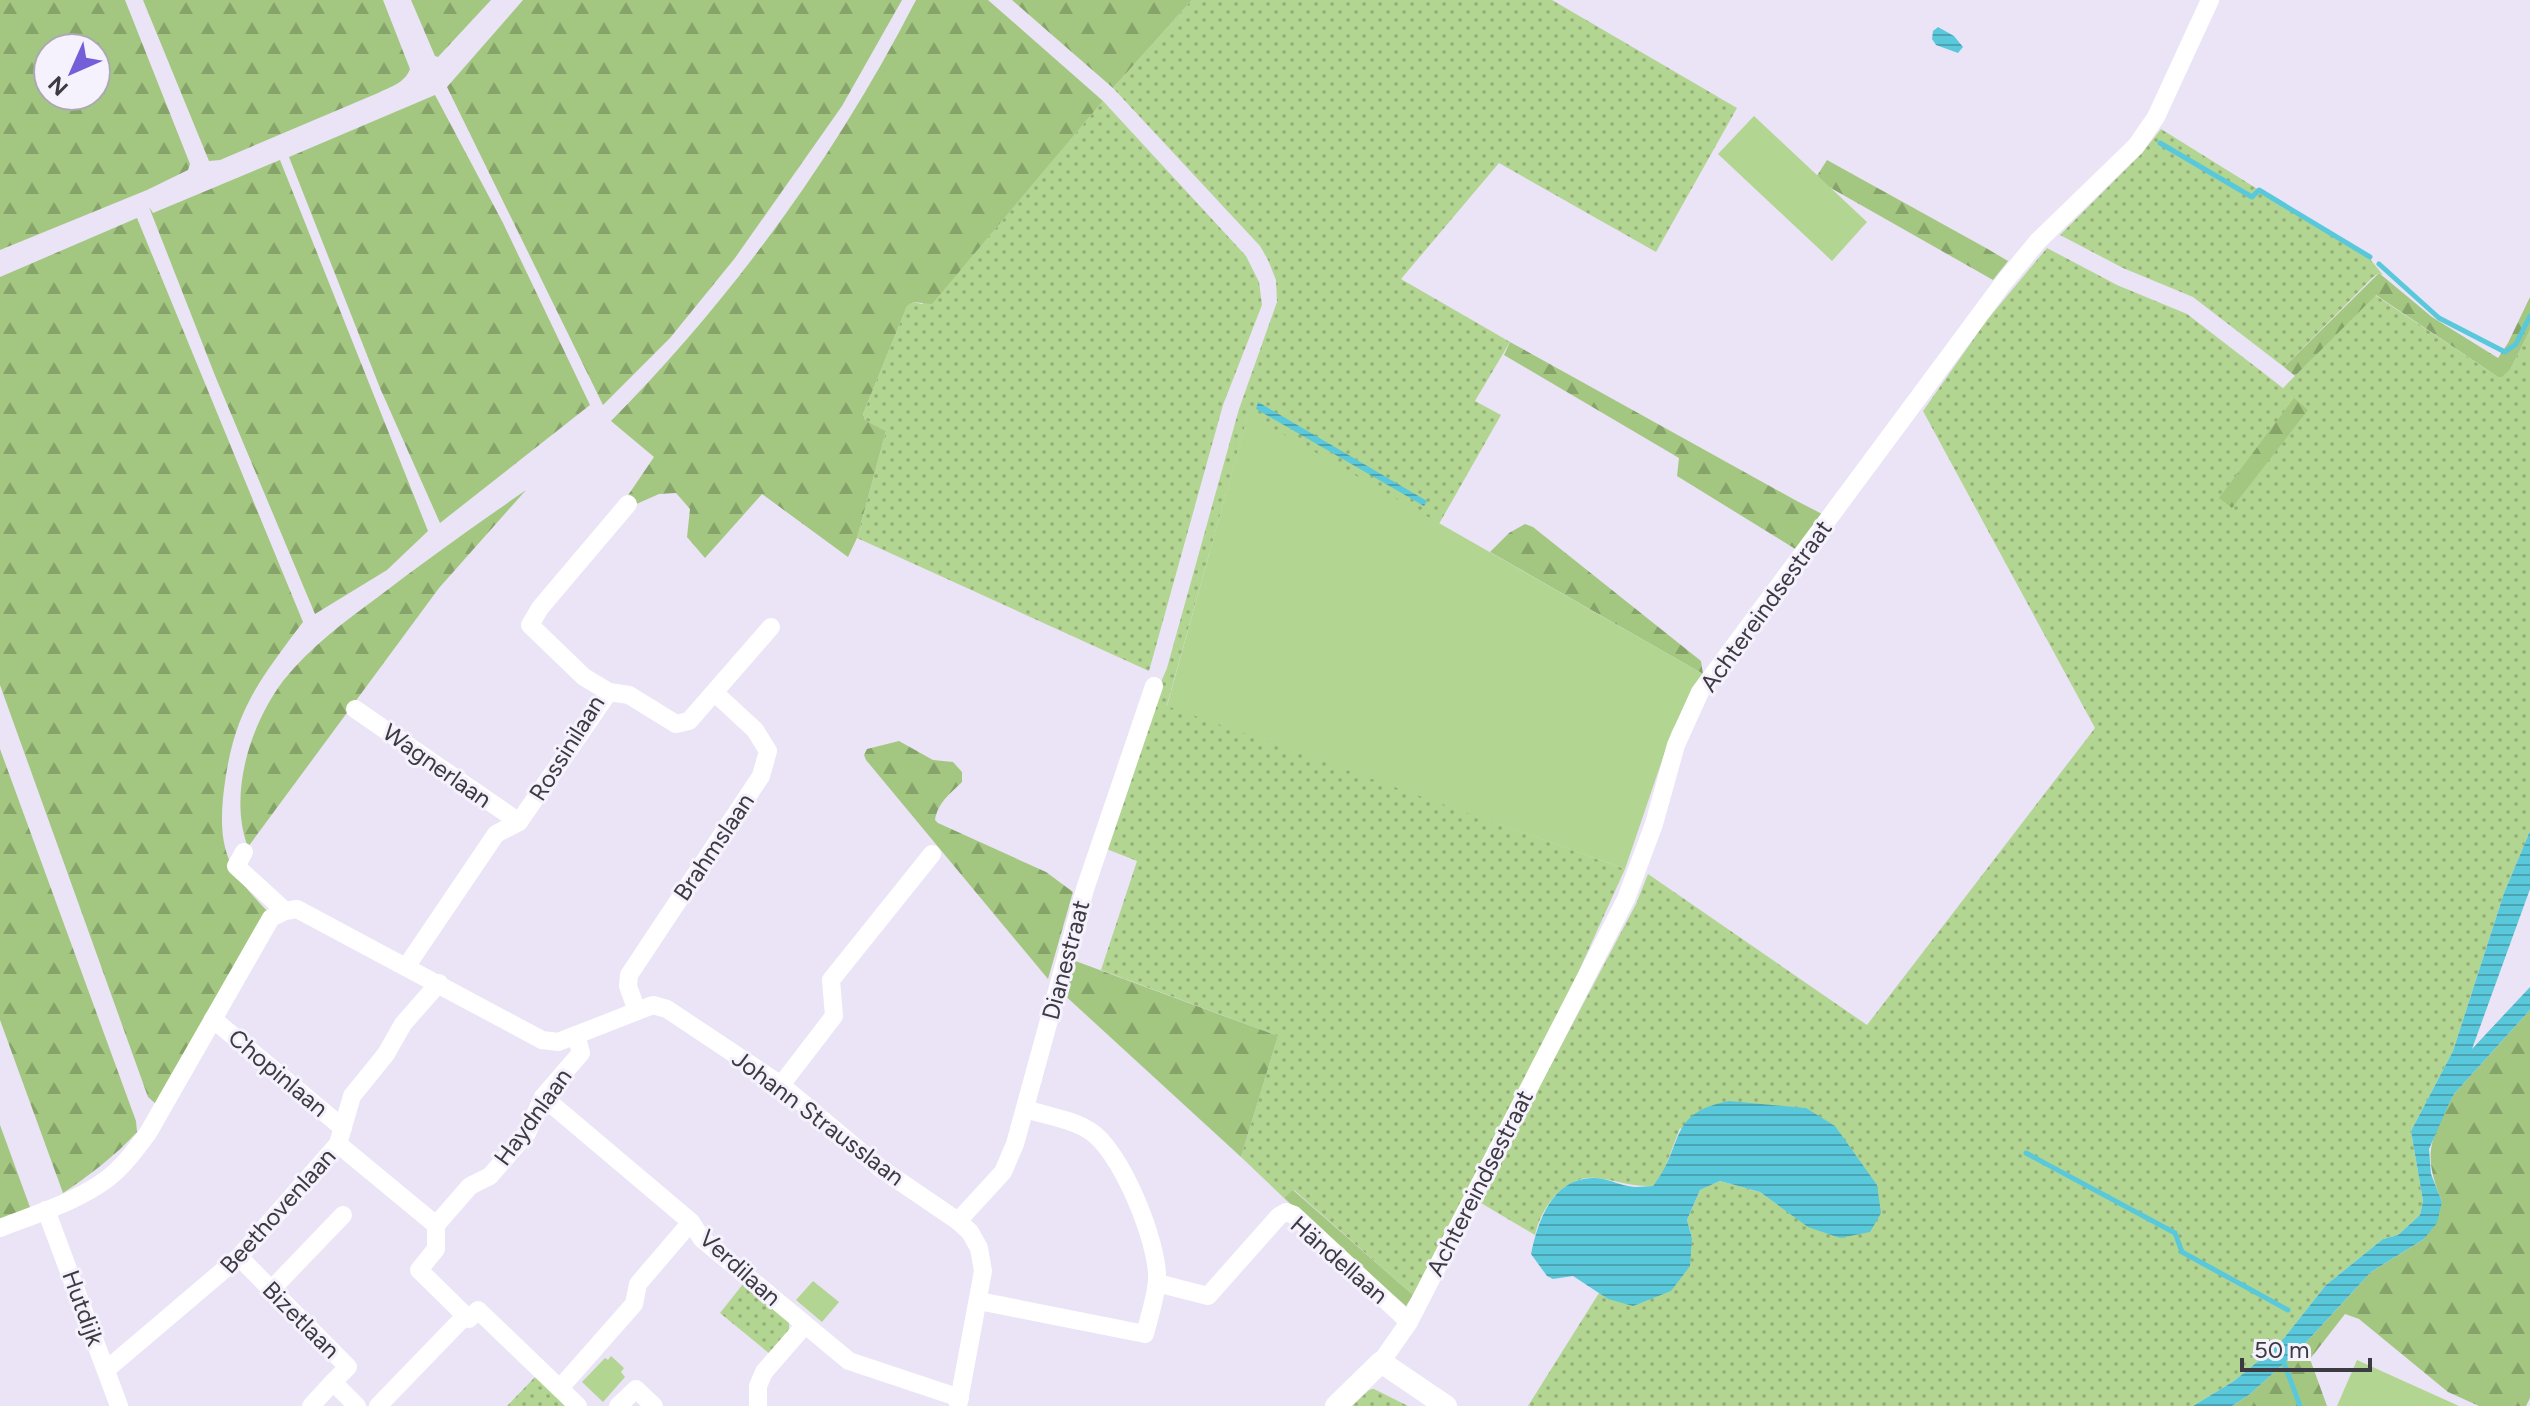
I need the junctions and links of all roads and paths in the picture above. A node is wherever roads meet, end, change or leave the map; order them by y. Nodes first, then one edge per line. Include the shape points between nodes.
1 (2210, 0) edge
2 (628, 504) dead end
3 (771, 627) dead end
4 (1154, 686) dead end
5 (609, 692) junction
6 (715, 693) junction
7 (355, 709) dead end
8 (519, 822) junction
9 (244, 852) dead end
10 (932, 854) dead end
11 (285, 911) junction
12 (406, 967) junction
13 (439, 983) junction
14 (637, 1011) junction
15 (213, 1019) junction
16 (576, 1035) junction
17 (781, 1085) junction
18 (543, 1097) junction
19 (1026, 1109) junction
20 (340, 1136) junction
21 (46, 1210) junction
22 (343, 1215) dead end
23 (958, 1221) junction
24 (691, 1222) junction
25 (436, 1225) junction
26 (0, 1228) edge
27 (239, 1257) junction
28 (1157, 1283) junction
29 (271, 1290) junction
30 (979, 1301) junction
31 (466, 1315) junction
32 (1409, 1322) junction
33 (804, 1326) junction
34 (1381, 1362) junction
35 (106, 1370) junction
36 (333, 1382) junction
37 (560, 1388) junction
38 (959, 1402) edge
39 (115, 1404) edge
40 (317, 1404) edge
41 (357, 1406) edge
42 (378, 1406) edge
43 (578, 1406) edge
44 (618, 1406) edge
45 (654, 1406) edge
46 (758, 1406) edge
47 (1336, 1406) edge
48 (1446, 1406) edge

1 - 32 street, Achtereindsestraat via 2156,117 2136,146 2038,241 2004,282 1700,692 1676,745 1626,899
2 - 5 street, Rossinilaan via 530,625 584,677
3 - 6 street
4 - 19 street, Dianestraat via 1085,889
5 - 6 street via 629,695 676,724 689,721
5 - 8 street, Rossinilaan
6 - 14 street, Brahmslaan via 755,730 768,751 761,776 629,975
7 - 8 street, Wagnerlaan
8 - 12 street, Rossinilaan via 496,834
9 - 11 street, Johann Strausslaan via 236,866
10 - 17 street via 831,980 834,1016
11 - 12 street, Johann Strausslaan via 297,909
11 - 15 street via 271,918
12 - 13 street, Johann Strausslaan
13 - 16 street, Johann Strausslaan via 542,1040 558,1042
13 - 20 street, Beethovenlaan via 352,1096
14 - 16 street, Johann Strausslaan
14 - 17 street, Johann Strausslaan via 653,1005 667,1009
15 - 20 street, Chopinlaan
15 - 21 street via 129,1159 107,1179
16 - 18 street, Haydnlaan via 581,1053
17 - 23 street, Johann Strausslaan via 880,1168
18 - 24 street, Verdilaan
18 - 25 street, Haydnlaan via 527,1133
19 - 23 street, Dianestraat via 1003,1172
19 - 28 street via 1092,1132 1110,1150 1144,1222
20 - 25 street, Chopinlaan
20 - 27 street, Beethovenlaan
21 - 26 street
21 - 35 street, Hutdijk
22 - 29 street, Beethovenlaan
23 - 30 street, Johann Strausslaan via 979,1248
24 - 33 street, Verdilaan via 702,1239
24 - 37 street via 638,1284 634,1304
25 - 31 street via 436,1249 419,1270
27 - 29 street, Bizetlaan
27 - 35 street, Beethovenlaan
28 - 30 street via 1145,1334
28 - 32 street, Händellaan via 1208,1296 1286,1212
29 - 36 street, Bizetlaan via 348,1367
30 - 38 street, Johann Strausslaan
31 - 37 street via 469,1319 478,1310
31 - 42 street
32 - 34 street, Achtereindsestraat
33 - 38 street, Verdilaan via 849,1361
33 - 46 street via 764,1372
34 - 47 street
34 - 48 street
35 - 39 street, Hutdijk
36 - 40 street
36 - 41 street
37 - 43 street
44 - 45 street via 636,1389

